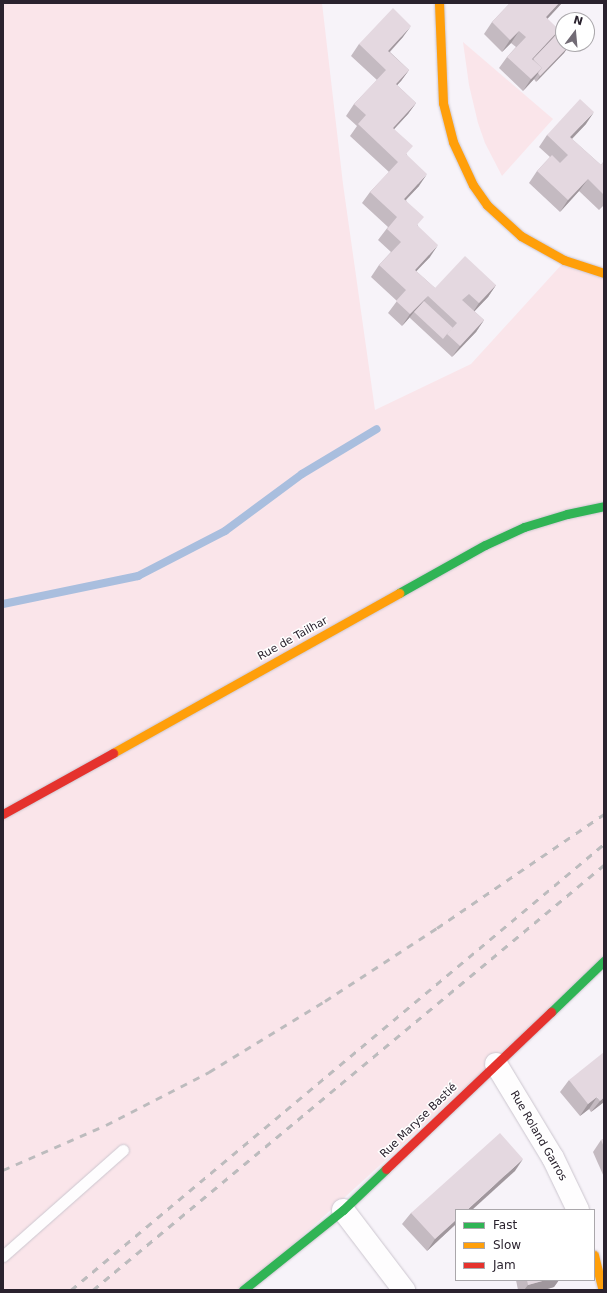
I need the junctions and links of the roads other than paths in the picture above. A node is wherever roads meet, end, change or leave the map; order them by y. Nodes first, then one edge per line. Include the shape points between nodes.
1 (439, 3) edge
2 (604, 273) edge
3 (604, 506) edge
4 (3, 814) edge
5 (604, 961) edge
6 (496, 1064) junction
7 (123, 1150) dead end
8 (578, 1209) edge
9 (342, 1210) junction
10 (3, 1256) edge
11 (595, 1259) edge
12 (243, 1290) edge
13 (404, 1290) edge
14 (603, 1290) edge

1 - 2 street via 443,103 453,142 473,185 504,223 521,236 564,260
3 - 4 street, Rue de Tailhar via 524,527 484,545
5 - 6 street, Rue Maryse Bastié
6 - 8 street, Rue Roland Garros via 553,1158
6 - 9 street, Rue Maryse Bastié
7 - 10 lane
9 - 12 street, Rue Maryse Bastié
9 - 13 street
11 - 14 street

